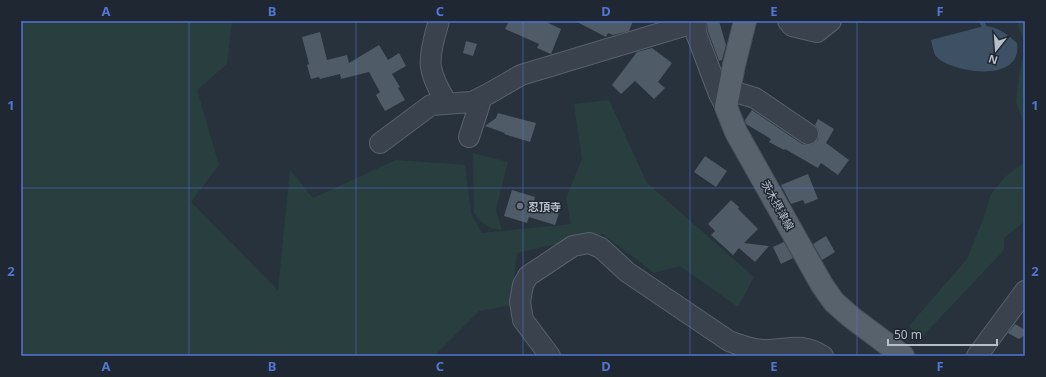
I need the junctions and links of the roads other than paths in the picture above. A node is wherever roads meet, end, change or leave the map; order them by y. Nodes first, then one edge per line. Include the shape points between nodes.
1 (439, 21) edge
2 (745, 21) edge
3 (788, 21) edge
4 (831, 21) edge
5 (697, 22) edge
6 (482, 97) junction
7 (727, 99) junction
8 (447, 103) junction
9 (808, 134) dead end
10 (468, 137) dead end
11 (380, 143) dead end
12 (1025, 291) edge
13 (550, 356) edge
14 (823, 356) edge
15 (903, 356) edge
16 (977, 356) edge

1 - 8 street via 433,42 431,66 436,85
2 - 7 main road
3 - 4 street via 792,26 817,32
5 - 6 street via 521,75
5 - 7 street via 696,33 719,94
6 - 8 street via 472,102
6 - 10 street
7 - 9 street via 754,98
7 - 15 main road, 茨木摂津線 via 736,132 834,302
8 - 11 street via 430,105
12 - 16 street
13 - 14 street via 523,320 520,302 523,285 528,276 573,246 588,243 601,248 627,272 729,341 748,348 764,350 802,347

